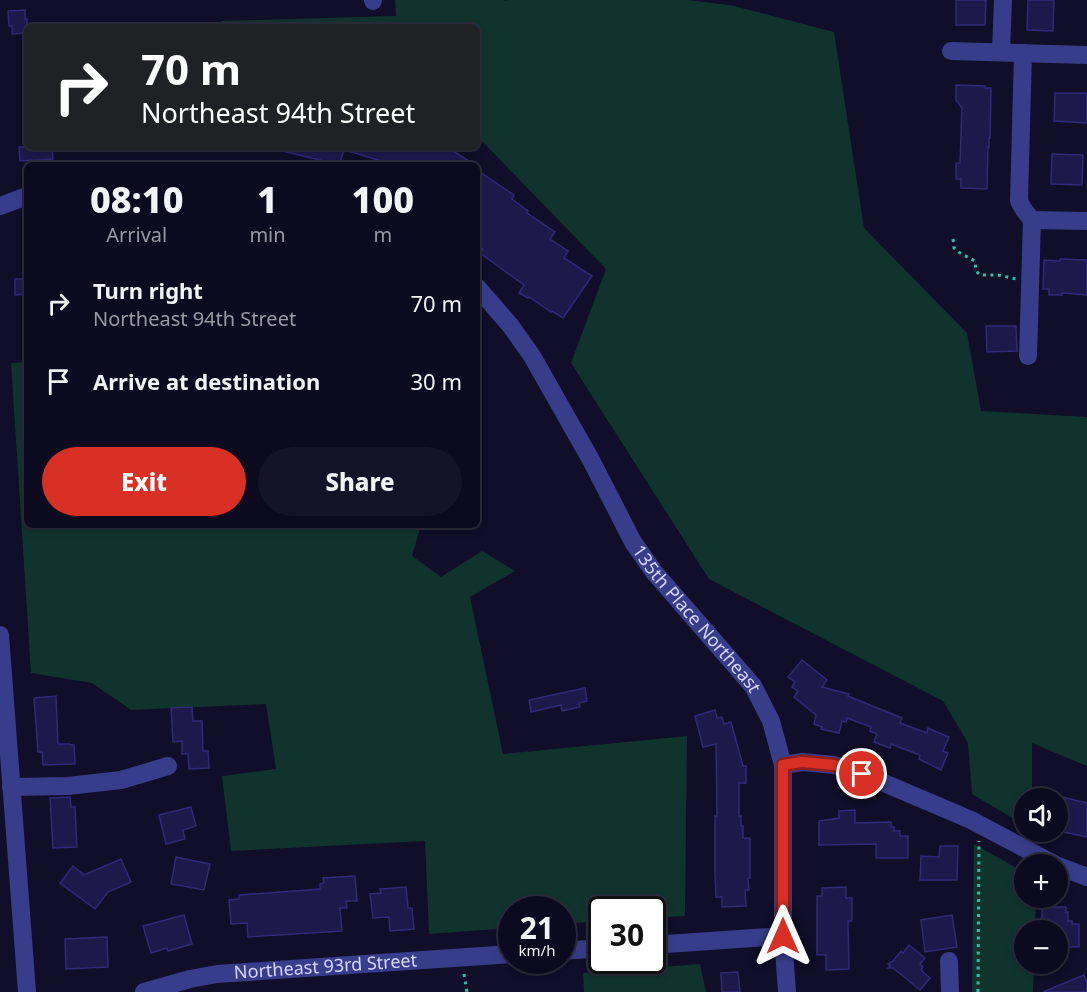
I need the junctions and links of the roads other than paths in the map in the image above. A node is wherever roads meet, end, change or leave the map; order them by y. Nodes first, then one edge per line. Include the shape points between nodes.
1 (1003, 0) edge
2 (951, 51) dead end
3 (1001, 52) junction
4 (1023, 52) junction
5 (1087, 55) edge
6 (24, 197) edge
7 (0, 206) edge
8 (1032, 220) junction
9 (1087, 221) edge
10 (480, 290) edge
11 (1028, 356) dead end
12 (0, 635) edge
13 (783, 765) junction
14 (168, 766) dead end
15 (8, 798) edge
16 (1035, 854) edge
17 (1068, 870) edge
18 (1087, 877) edge
19 (783, 936) junction
20 (666, 944) edge
21 (498, 955) edge
22 (949, 961) dead end
23 (27, 992) edge
24 (144, 992) edge
25 (787, 992) edge
26 (950, 992) edge

1 - 3 street
2 - 3 street
3 - 4 street
4 - 5 street
4 - 8 street via 1019,201
6 - 7 street
8 - 9 street
8 - 11 street
10 - 13 street, 135th Place Northeast via 532,356 633,542 654,572 753,686 771,721
12 - 15 street
13 - 16 street via 834,765 862,774 971,820
13 - 19 street, 135th Place Northeast
14 - 15 street via 121,780
15 - 23 street
17 - 18 street
19 - 20 street
19 - 25 street, 135th Place Northeast
21 - 24 street, Northeast 93rd Street via 217,974
22 - 26 street

